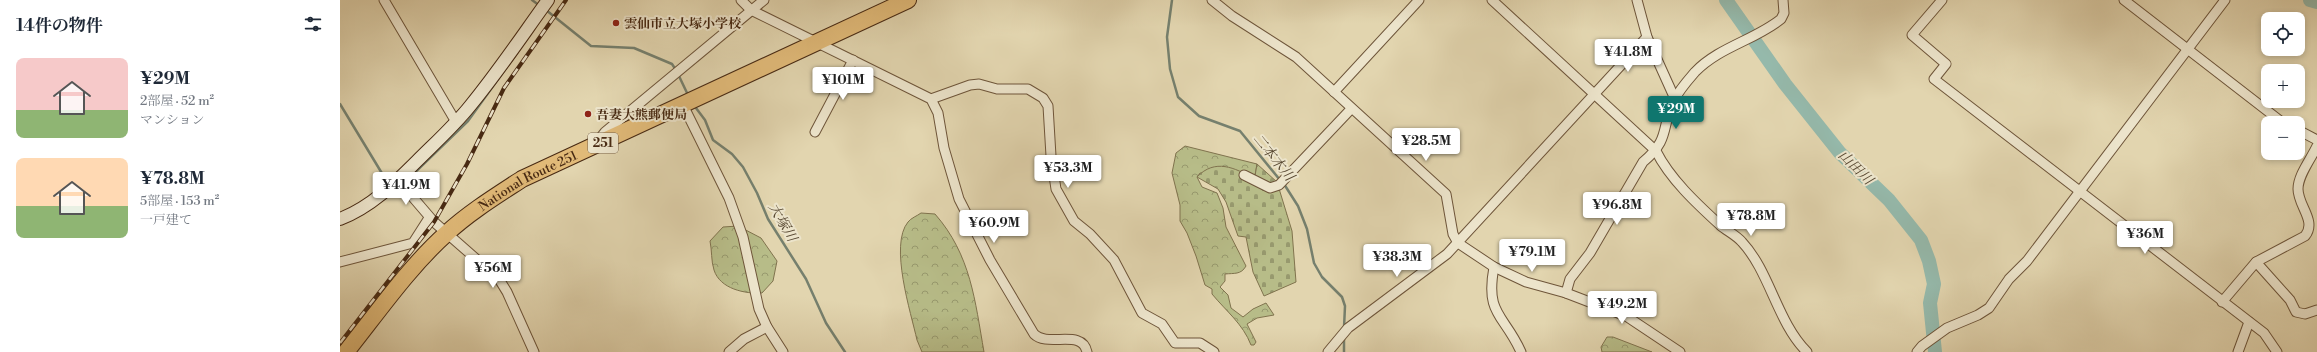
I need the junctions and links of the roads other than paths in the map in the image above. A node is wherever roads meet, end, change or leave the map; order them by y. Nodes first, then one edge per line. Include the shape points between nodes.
1 (384, 0) edge
2 (741, 0) edge
3 (764, 0) edge
4 (908, 0) edge
5 (1212, 0) edge
6 (1419, 0) edge
7 (1492, 0) edge
8 (1637, 0) edge
9 (1783, 0) edge
10 (1942, 0) edge
11 (2124, 0) edge
12 (2225, 0) edge
13 (545, 4) edge
14 (752, 10) junction
15 (1647, 37) junction
16 (816, 43) junction
17 (2188, 49) junction
18 (853, 60) junction
19 (1334, 92) junction
20 (1594, 95) junction
21 (931, 99) junction
22 (1675, 99) junction
23 (683, 105) junction
24 (1352, 109) junction
25 (2274, 116) edge
26 (456, 122) junction
27 (815, 132) dead end
28 (2305, 134) edge
29 (2317, 140) edge
30 (596, 146) junction
31 (2317, 146) edge
32 (1656, 151) junction
33 (947, 159) junction
34 (1244, 175) dead end
35 (398, 180) junction
36 (2080, 191) junction
37 (956, 203) dead end
38 (429, 218) junction
39 (340, 219) edge
40 (447, 232) junction
41 (1458, 243) junction
42 (340, 262) edge
43 (2256, 262) junction
44 (1494, 267) junction
45 (1566, 293) junction
46 (2222, 302) junction
47 (2317, 310) edge
48 (2249, 322) junction
49 (766, 327) junction
50 (346, 352) edge
51 (534, 352) edge
52 (729, 352) edge
53 (783, 352) edge
54 (1087, 352) edge
55 (1214, 352) edge
56 (1328, 352) edge
57 (1521, 352) edge
58 (1680, 352) edge
59 (1806, 352) edge
60 (1917, 352) edge
61 (2238, 352) edge
62 (2277, 352) edge

1 - 26 street
2 - 14 street
3 - 14 street
4 - 16 highway, National Route 251 / 251
5 - 19 street via 1232,16 1296,57
6 - 19 street
7 - 20 street
8 - 15 street
9 - 22 street via 1784,13 1781,19 1714,57 1696,72
10 - 36 street via 1912,35 1946,64 1934,79
11 - 17 street
12 - 17 street
13 - 26 street via 489,83
14 - 16 street
14 - 30 street via 605,132
15 - 20 street
15 - 22 street
16 - 18 street
16 - 23 highway, National Route 251 / 251
17 - 25 street
17 - 36 street
18 - 21 street
18 - 27 street
19 - 24 street
20 - 32 street
20 - 41 street via 1464,233
21 - 33 street via 938,113
21 - 55 street via 979,84 997,89 1028,89 1038,93 1048,106 1056,189 1074,220 1114,260 1142,313 1162,324 1175,343 1200,343
22 - 32 street via 1662,142
23 - 30 highway, National Route 251 / 251
23 - 49 street via 729,198 743,237 755,296
24 - 34 street via 1276,187 1270,188
24 - 41 street via 1446,194 1453,234
26 - 35 street
28 - 29 street
30 - 40 highway, National Route 251 / 251 via 522,180 478,208
31 - 43 street via 2299,181 2298,189 2308,220 2308,232
32 - 45 street via 1639,168 1590,253 1570,279
32 - 59 street via 1669,172 1720,224 1742,242 1752,256 1792,335
33 - 37 street via 945,165
33 - 54 street via 959,199 990,260 1034,334 1042,339 1078,340 1084,344
35 - 38 street
35 - 39 street via 360,211
36 - 46 street
36 - 60 street via 2027,261 2009,279 1989,308 1947,328
38 - 40 street
38 - 42 street via 413,243
40 - 50 highway, National Route 251 / 251 via 426,253
40 - 51 street via 498,279 507,292
41 - 44 street
41 - 56 street via 1348,328
43 - 46 street
43 - 47 street via 2290,300 2296,312 2304,314
44 - 45 street via 1526,282
44 - 57 street via 1490,288 1492,302
45 - 58 street via 1632,319
46 - 48 street
48 - 61 street
48 - 62 street via 2264,333
49 - 52 street via 744,339
49 - 53 street

